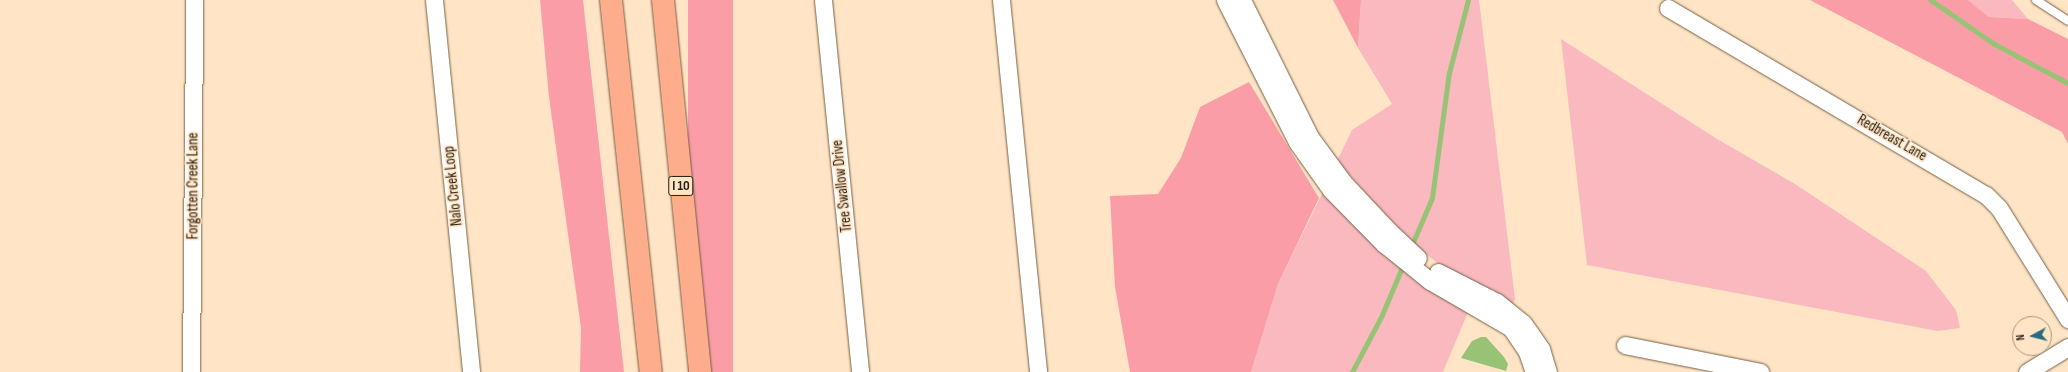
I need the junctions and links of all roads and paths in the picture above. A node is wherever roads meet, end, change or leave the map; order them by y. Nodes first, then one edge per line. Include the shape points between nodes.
1 (194, 0) edge
2 (434, 0) edge
3 (611, 0) edge
4 (663, 0) edge
5 (823, 0) edge
6 (1001, 0) edge
7 (1225, 0) edge
8 (1242, 0) edge
9 (2036, 0) edge
10 (1668, 8) dead end
11 (2068, 21) edge
12 (1262, 59) junction
13 (1432, 276) junction
14 (2068, 319) edge
15 (1625, 345) dead end
16 (2068, 347) edge
17 (191, 372) edge
18 (471, 372) edge
19 (651, 372) edge
20 (700, 372) edge
21 (860, 372) edge
22 (1038, 372) edge
23 (1534, 372) edge
24 (1548, 372) edge
25 (1760, 372) edge
26 (2027, 372) edge

1 - 17 street, Forgotten Creek Lane
2 - 18 street, Nalo Creek Loop
3 - 19 highway
4 - 20 highway, I 10
5 - 21 street, Tree Swallow Drive
6 - 22 street
7 - 12 street
8 - 12 street
9 - 11 lane
10 - 14 street, Redbreast Lane via 1986,195 1999,208
12 - 13 street via 1310,137 1343,182 1387,238
13 - 23 street via 1511,328 1527,352
13 - 24 street via 1512,312 1532,334 1541,349
15 - 25 street
16 - 26 street

